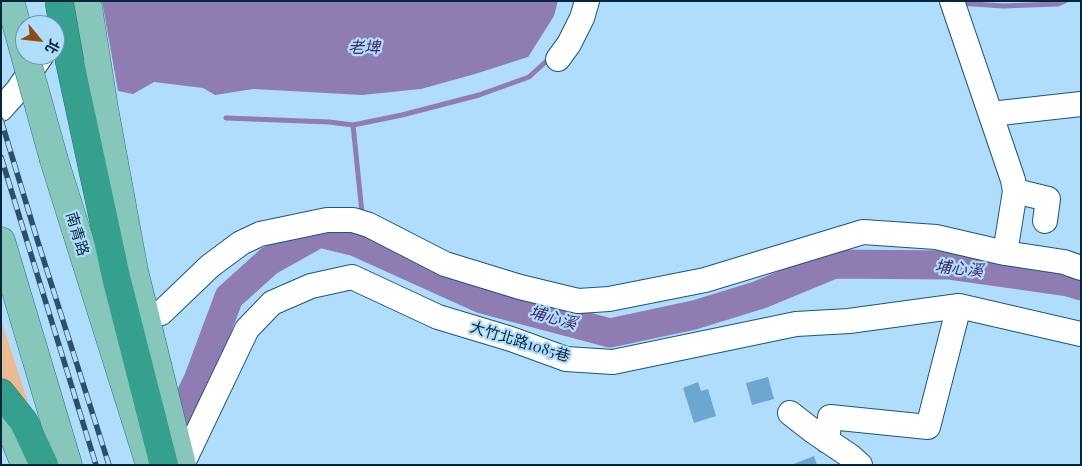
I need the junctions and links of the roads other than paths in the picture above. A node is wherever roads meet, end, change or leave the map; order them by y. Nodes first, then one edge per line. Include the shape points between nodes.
1 (10, 1) edge
2 (587, 1) edge
3 (952, 1) edge
4 (89, 13) edge
5 (58, 15) edge
6 (65, 43) edge
7 (558, 59) dead end
8 (35, 65) edge
9 (1081, 104) edge
10 (1, 109) edge
11 (991, 114) junction
12 (1015, 191) junction
13 (1045, 221) dead end
14 (1, 241) edge
15 (1004, 253) junction
16 (1081, 268) edge
17 (959, 306) junction
18 (161, 313) dead end
19 (1081, 334) edge
20 (1, 394) edge
21 (790, 413) dead end
22 (5, 432) edge
23 (828, 441) junction
24 (25, 465) edge
25 (44, 465) edge
26 (68, 465) edge
27 (150, 465) edge
28 (164, 465) edge
29 (182, 465) edge
30 (860, 465) edge

1 - 27 main road, 南青路, bridge via 54,160
2 - 7 street via 569,44
3 - 11 street
4 - 5 main road
4 - 29 main road via 134,271
6 - 28 highway, bridge via 116,277
8 - 10 street
9 - 11 street
11 - 12 street
12 - 13 street via 1048,199
12 - 15 street
14 - 26 main road
15 - 16 street via 1064,262
15 - 18 street via 936,237 863,232 705,280 609,299 578,301 445,264 369,225 353,220 327,220 260,234 241,243 210,266
17 - 19 street, 大竹北路1085巷
17 - 23 street via 928,427 830,418
17 - 29 street, 大竹北路1085巷 via 849,321 796,324 613,362 566,359 438,317 352,277 312,286 272,303 247,329
20 - 25 highway via 24,422
21 - 23 street
22 - 24 main road
23 - 30 street

